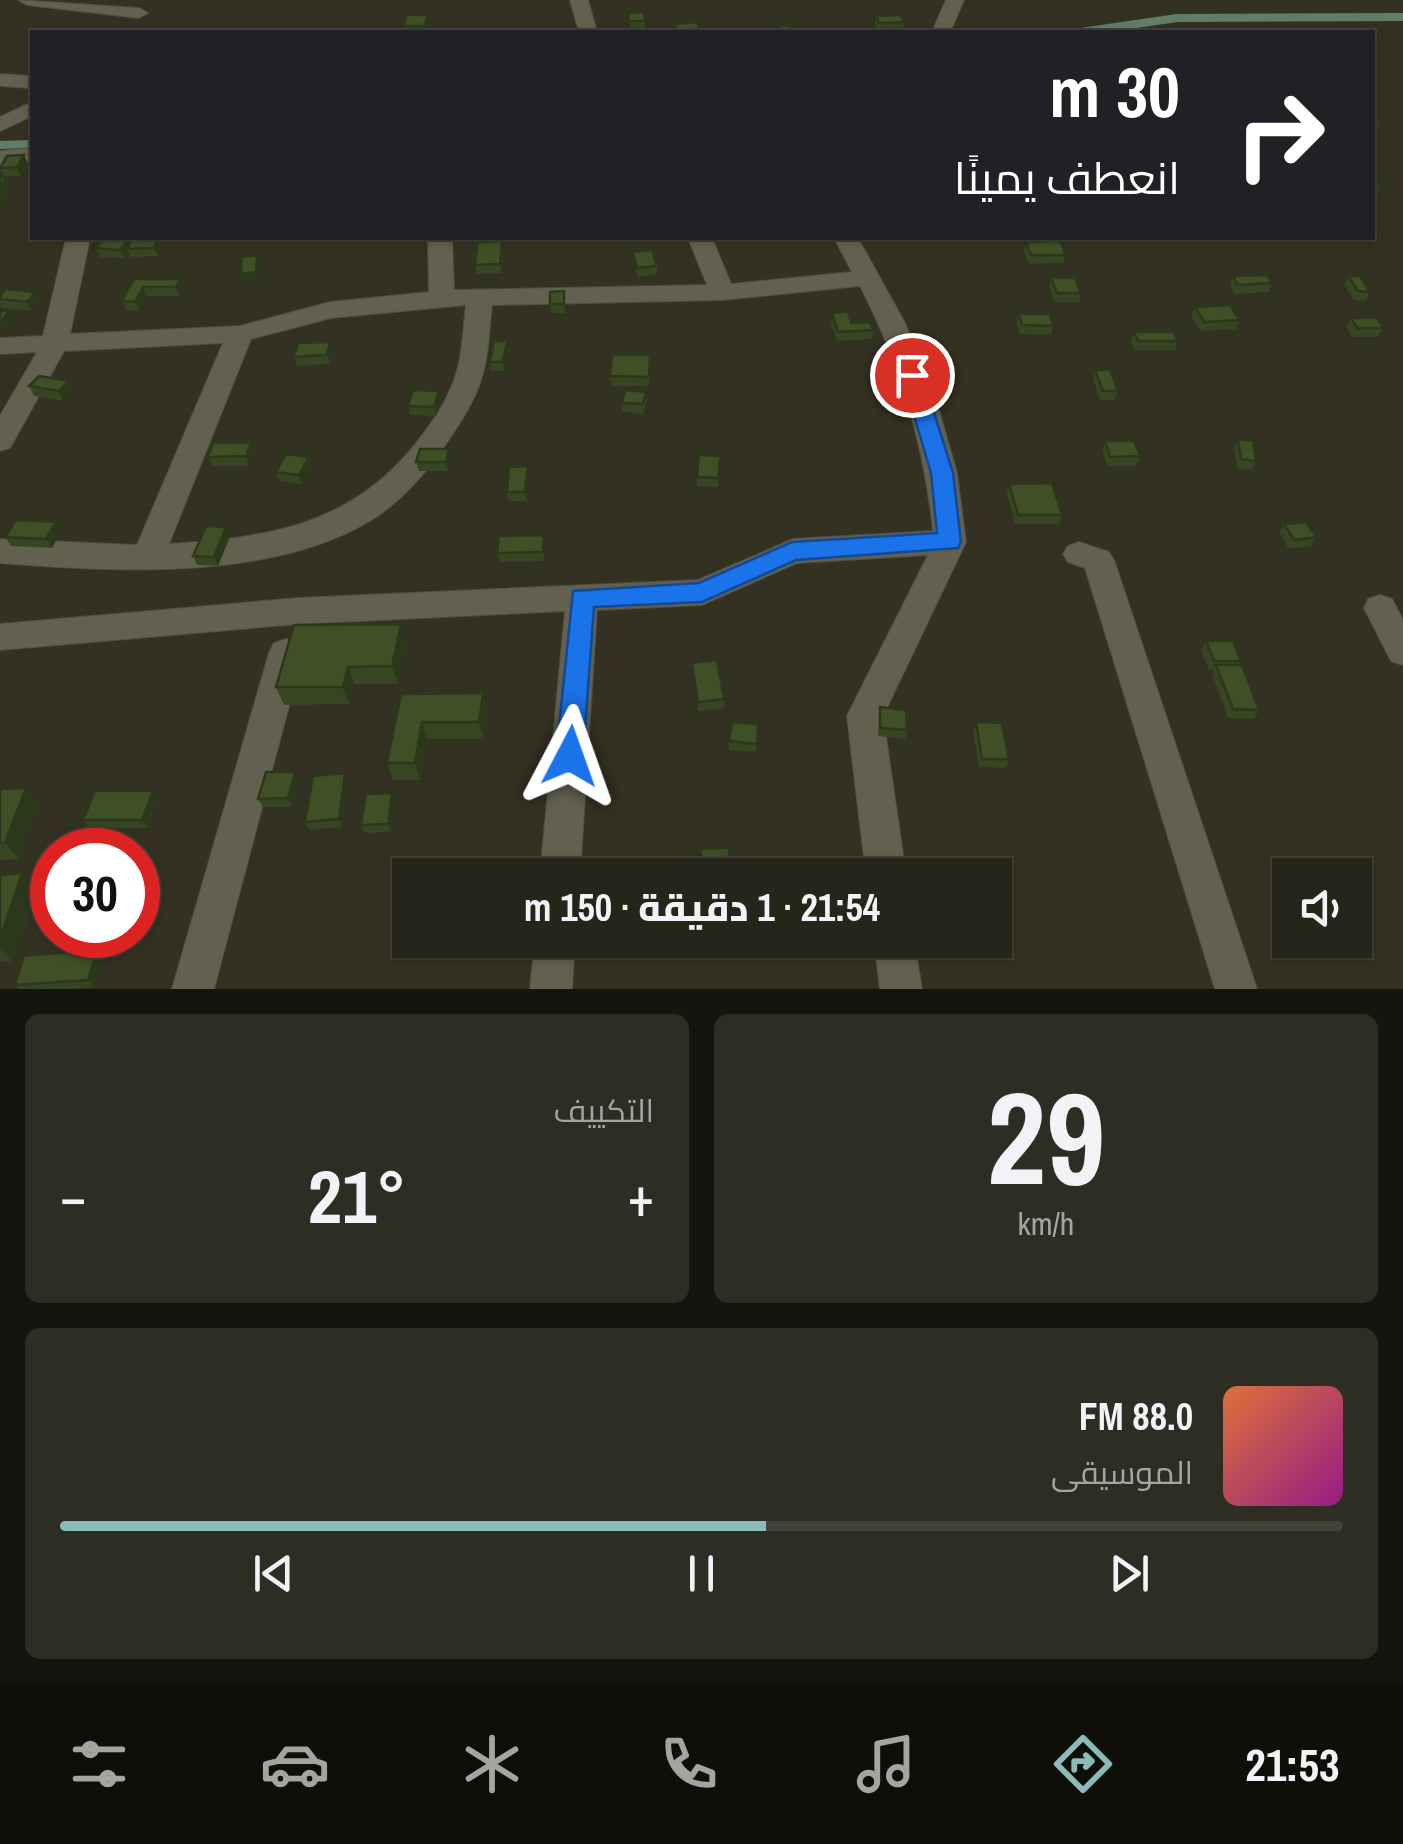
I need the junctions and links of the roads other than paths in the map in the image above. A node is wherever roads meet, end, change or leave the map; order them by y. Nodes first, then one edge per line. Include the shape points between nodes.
1 (27, 0) edge
2 (155, 0) edge
3 (579, 0) edge
4 (955, 0) edge
5 (139, 14) junction
6 (124, 30) edge
7 (587, 30) edge
8 (942, 30) edge
9 (0, 80) edge
10 (30, 82) edge
11 (30, 109) edge
12 (0, 125) edge
13 (30, 156) edge
14 (0, 158) edge
15 (78, 240) edge
16 (440, 240) edge
17 (701, 240) edge
18 (847, 240) edge
19 (870, 278) junction
20 (722, 292) junction
21 (480, 297) junction
22 (442, 298) junction
23 (240, 334) junction
24 (0, 346) edge
25 (54, 346) junction
26 (0, 442) edge
27 (950, 542) junction
28 (0, 551) edge
29 (1079, 554) dead end
30 (148, 556) junction
31 (582, 598) junction
32 (1380, 608) dead end
33 (298, 611) junction
34 (2, 641) edge
35 (1403, 651) edge
36 (561, 858) edge
37 (884, 858) edge
38 (554, 958) edge
39 (896, 958) edge
40 (193, 989) edge
41 (551, 989) edge
42 (900, 989) edge
43 (1236, 989) edge

1 - 5 street
2 - 5 street
3 - 7 street
4 - 8 street
5 - 6 street
9 - 10 street
11 - 12 street
13 - 14 street
15 - 25 street
16 - 22 street
17 - 20 street
18 - 19 street
19 - 20 street
19 - 27 street via 922,400 942,473
20 - 21 street
21 - 22 street
21 - 30 street via 466,384 393,488 340,523 265,544
22 - 23 street via 330,310
23 - 25 street
23 - 30 street
24 - 25 street
25 - 26 street
27 - 31 street via 792,551 702,592
27 - 37 street via 865,716
28 - 30 street
29 - 43 street via 1098,560
31 - 33 street
31 - 36 street
32 - 35 street
33 - 34 street
33 - 40 street
38 - 41 street
39 - 42 street

